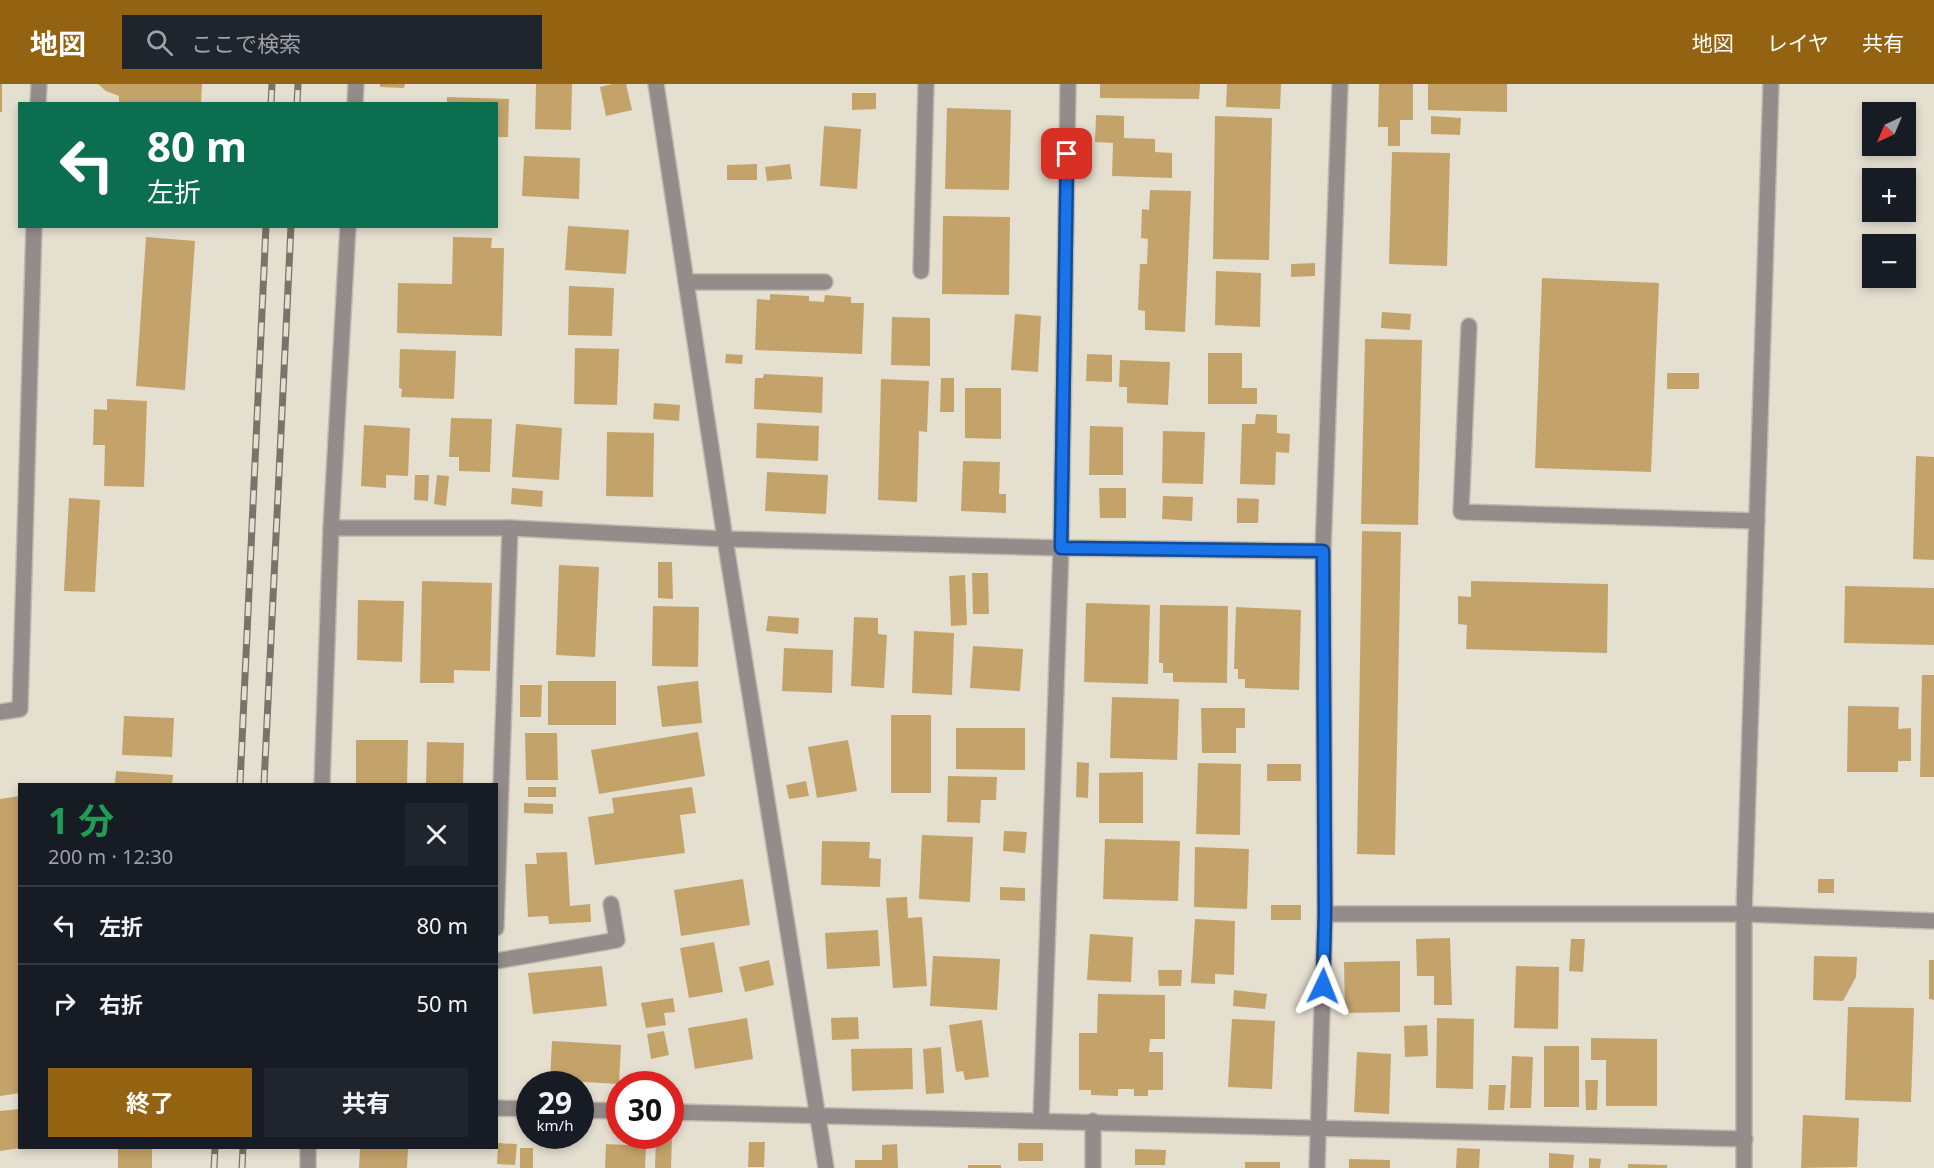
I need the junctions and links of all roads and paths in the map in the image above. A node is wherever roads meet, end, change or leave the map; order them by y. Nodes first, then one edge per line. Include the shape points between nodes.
1 (39, 84) edge
2 (356, 84) edge
3 (656, 84) edge
4 (926, 84) edge
5 (1068, 84) edge
6 (1340, 84) edge
7 (1771, 84) edge
8 (38, 102) edge
9 (355, 102) edge
10 (34, 228) edge
11 (348, 228) edge
12 (921, 272) dead end
13 (686, 282) junction
14 (825, 282) dead end
15 (1469, 326) dead end
16 (1757, 520) junction
17 (331, 528) junction
18 (510, 528) junction
19 (725, 539) junction
20 (1061, 548) junction
21 (1323, 551) junction
22 (0, 712) edge
23 (322, 783) edge
24 (498, 871) edge
25 (611, 904) dead end
26 (1325, 914) junction
27 (1744, 914) junction
28 (1934, 921) edge
29 (498, 961) edge
30 (498, 1108) edge
31 (516, 1109) edge
32 (684, 1112) edge
33 (817, 1114) junction
34 (1041, 1119) junction
35 (1093, 1121) junction
36 (1318, 1129) junction
37 (1745, 1139) junction
38 (308, 1149) edge
39 (308, 1168) edge
40 (826, 1168) edge
41 (1093, 1168) edge
42 (1317, 1168) edge
43 (1744, 1168) edge

1 - 8 street
2 - 9 street
3 - 13 street
4 - 12 street
5 - 20 street
6 - 21 street
7 - 16 street
10 - 22 street via 20,709
11 - 17 street
13 - 14 street
13 - 19 street
15 - 16 street via 1461,512
16 - 27 street
17 - 18 street
17 - 23 street
18 - 19 street
18 - 24 street
19 - 20 street
19 - 33 street
20 - 21 street
20 - 34 street
21 - 26 street
25 - 29 street via 617,940
26 - 27 street
26 - 36 street
27 - 28 street
27 - 37 street
30 - 31 street
32 - 33 street
33 - 34 street
33 - 40 street
34 - 35 street
35 - 36 street
35 - 41 street
36 - 37 street
36 - 42 street
37 - 43 street
38 - 39 street

